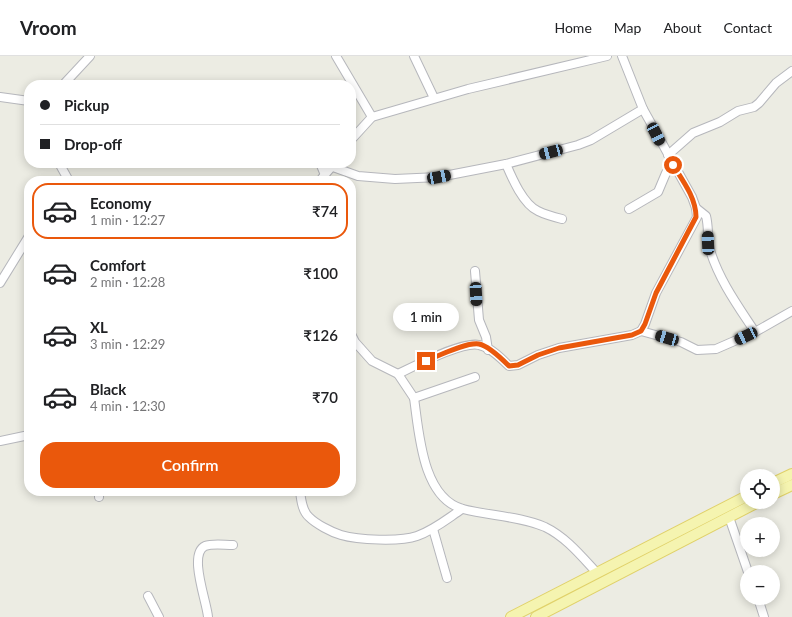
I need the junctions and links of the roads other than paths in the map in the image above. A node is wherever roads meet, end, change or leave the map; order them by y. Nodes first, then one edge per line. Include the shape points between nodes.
1 (90, 56) edge
2 (336, 56) edge
3 (414, 56) edge
4 (607, 56) edge
5 (622, 56) edge
6 (792, 71) edge
7 (68, 80) edge
8 (350, 80) edge
9 (356, 90) edge
10 (0, 98) edge
11 (434, 98) junction
12 (24, 100) edge
13 (643, 109) junction
14 (372, 117) junction
15 (356, 135) edge
16 (668, 155) junction
17 (506, 164) junction
18 (673, 165) junction
19 (331, 168) edge
20 (341, 168) edge
21 (325, 176) edge
22 (696, 208) junction
23 (629, 209) dead end
24 (562, 219) dead end
25 (24, 244) edge
26 (475, 271) dead end
27 (0, 283) edge
28 (792, 311) edge
29 (641, 331) junction
30 (755, 332) junction
31 (356, 343) edge
32 (488, 350) junction
33 (398, 374) junction
34 (475, 377) dead end
35 (414, 398) junction
36 (24, 437) edge
37 (0, 441) edge
38 (792, 474) edge
39 (780, 480) edge
40 (792, 485) edge
41 (780, 491) edge
42 (301, 496) edge
43 (740, 500) edge
44 (462, 509) junction
45 (744, 509) edge
46 (729, 517) junction
47 (433, 529) junction
48 (233, 545) dead end
49 (746, 565) edge
50 (597, 573) junction
51 (447, 578) dead end
52 (148, 596) dead end
53 (760, 605) edge
54 (159, 617) edge
55 (208, 617) edge
56 (511, 617) edge
57 (536, 617) edge
58 (764, 617) edge

1 - 7 street
2 - 8 street
3 - 11 street
4 - 11 street
5 - 13 street
6 - 16 street via 776,82 754,107 738,111 720,122 693,132
9 - 14 street
10 - 12 street
11 - 14 street
13 - 16 street
13 - 17 street via 592,140
14 - 15 street
16 - 18 street
17 - 20 street via 439,177 395,179 358,176
17 - 24 street via 529,204 537,210
18 - 22 street
18 - 23 street via 666,173 658,192
19 - 21 street
22 - 29 street via 696,217 656,293
22 - 30 street via 706,216 708,243 713,260
25 - 27 street
26 - 32 street via 478,320
28 - 30 street
29 - 30 street via 681,342 697,350 722,347
29 - 32 street via 632,335 559,348 518,365 509,366
31 - 33 street via 372,361
32 - 33 street via 479,344 454,349
33 - 35 street
34 - 35 street
35 - 44 street via 423,452 430,474 442,495 451,504
36 - 37 street
38 - 39 main road
40 - 41 main road
42 - 47 street via 308,517 340,535 400,539
43 - 50 main road
44 - 47 street
44 - 50 street via 546,527 568,542
45 - 46 main road
46 - 49 street
46 - 57 main road
47 - 51 street
48 - 55 street via 210,545 202,548 198,554 198,567
50 - 56 main road
52 - 54 street
53 - 58 street

